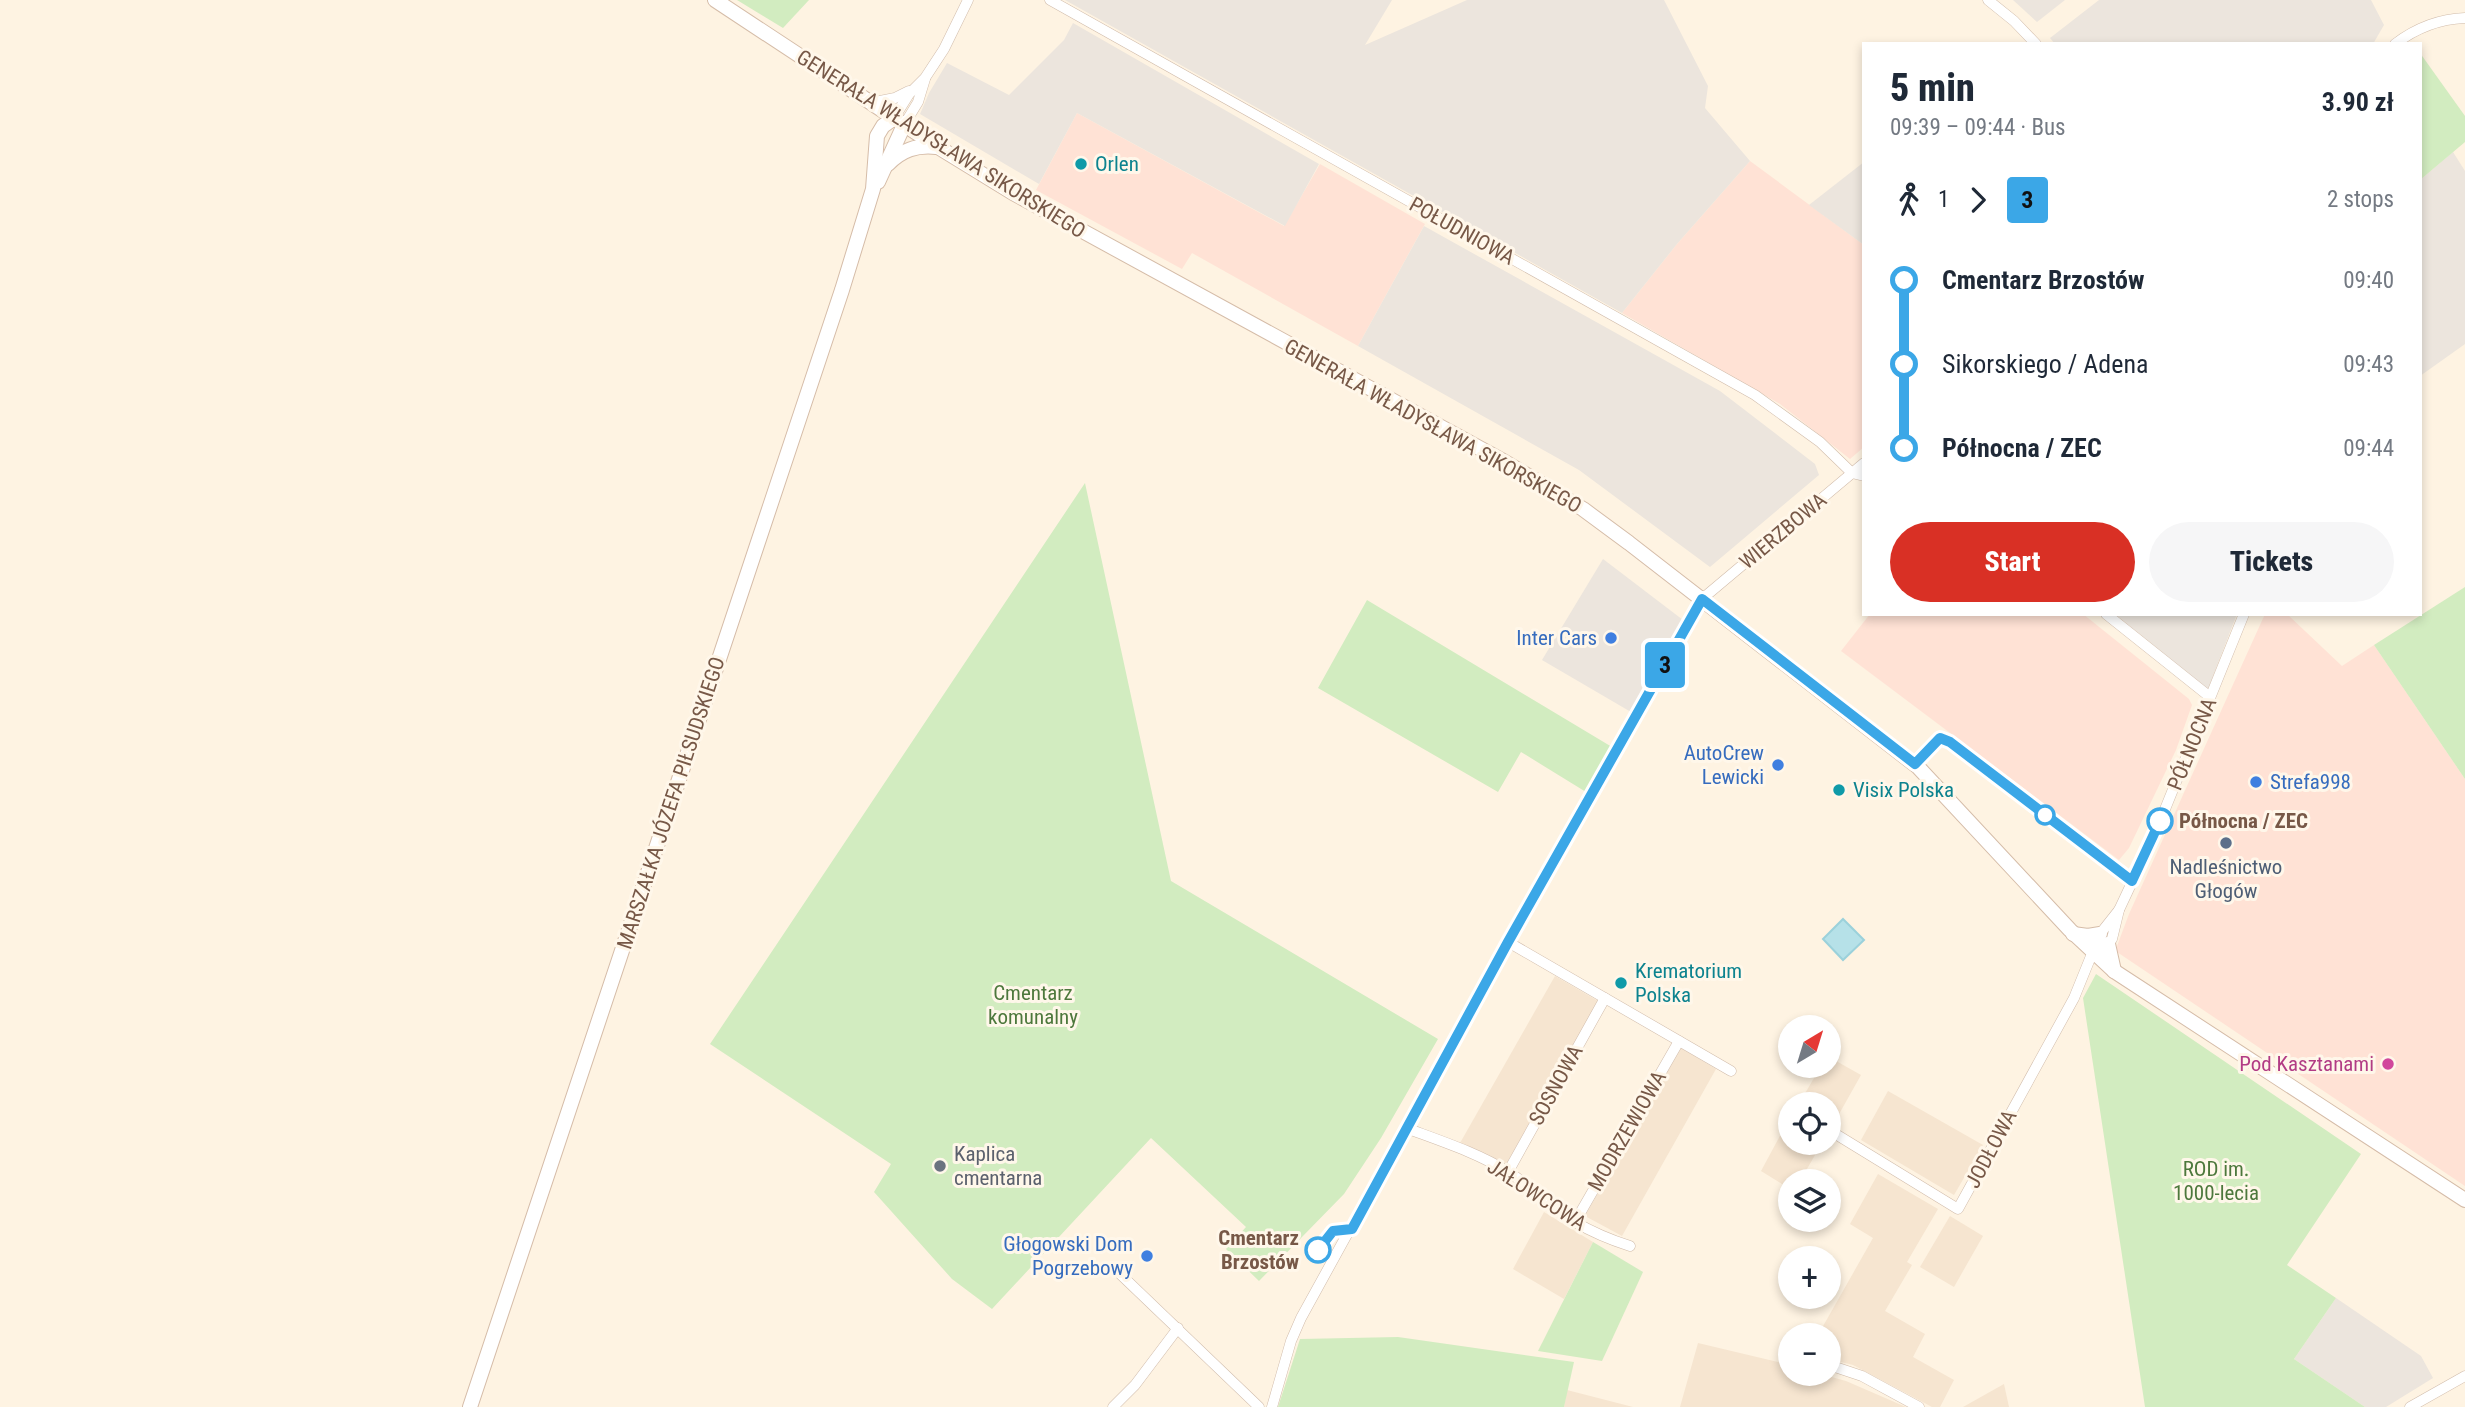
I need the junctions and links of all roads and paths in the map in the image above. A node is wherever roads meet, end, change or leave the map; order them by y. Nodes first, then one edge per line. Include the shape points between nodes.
1 (715, 0) edge
2 (968, 0) edge
3 (1050, 0) edge
4 (1988, 0) edge
5 (2465, 18) edge
6 (2034, 42) edge
7 (2398, 42) edge
8 (925, 78) junction
9 (915, 87) junction
10 (870, 103) junction
11 (899, 122) junction
12 (938, 147) junction
13 (885, 168) junction
14 (870, 200) junction
15 (1862, 465) edge
16 (1852, 473) junction
17 (1862, 476) edge
18 (1702, 599) junction
19 (2109, 616) edge
20 (2243, 616) edge
21 (2210, 697) junction
22 (2073, 934) junction
23 (2104, 939) junction
24 (1508, 942) junction
25 (2094, 954) junction
26 (2114, 971) junction
27 (1605, 998) junction
28 (1679, 1041) junction
29 (1731, 1071) dead end
30 (1406, 1128) junction
31 (1841, 1137) edge
32 (1508, 1172) junction
33 (2465, 1200) edge
34 (1575, 1222) junction
35 (1630, 1246) dead end
36 (1117, 1271) dead end
37 (1178, 1328) junction
38 (1841, 1369) edge
39 (2465, 1376) edge
40 (470, 1407) edge
41 (1113, 1407) edge
42 (1259, 1407) edge
43 (1272, 1407) edge
44 (1919, 1407) edge
45 (2410, 1407) edge

1 - 10 street, GENERAŁA WŁADYSŁAWA SIKORSKIEGO
2 - 8 street
3 - 16 street, POŁUDNIOWA via 1755,395 1820,442
4 - 6 street
5 - 7 street via 2429,24
8 - 9 street
8 - 11 street via 918,102
9 - 10 street via 895,98
9 - 11 street
10 - 11 street, GENERAŁA WŁADYSŁAWA SIKORSKIEGO
11 - 12 street, GENERAŁA WŁADYSŁAWA SIKORSKIEGO
11 - 13 street, MARSZAŁKA JÓZEFA PIŁSUDSKIEGO
11 - 14 street, MARSZAŁKA JÓZEFA PIŁSUDSKIEGO via 883,126 877,136
12 - 13 street via 909,149
12 - 18 street, GENERAŁA WŁADYSŁAWA SIKORSKIEGO via 1043,211 1505,462 1583,509
13 - 14 street, MARSZAŁKA JÓZEFA PIŁSUDSKIEGO
14 - 40 street, MARSZAŁKA JÓZEFA PIŁSUDSKIEGO
15 - 16 street, WIERZBOWA
16 - 17 street
16 - 18 street, WIERZBOWA
18 - 22 street, GENERAŁA WŁADYSŁAWA SIKORSKIEGO via 1917,766
18 - 24 street
19 - 21 street
20 - 21 street, PÓŁNOCNA
21 - 23 street, PÓŁNOCNA via 2157,829
22 - 23 street
22 - 25 street, GENERAŁA WŁADYSŁAWA SIKORSKIEGO
23 - 25 street, PÓŁNOCNA
23 - 26 street
24 - 27 street
24 - 30 street
25 - 26 street, GENERAŁA WŁADYSŁAWA SIKORSKIEGO
25 - 31 street, JODŁOWA via 1958,1209
26 - 33 street, GENERAŁA WŁADYSŁAWA SIKORSKIEGO
27 - 28 street
27 - 32 street, SOSNOWA
28 - 29 street
28 - 34 street, MODRZEWIOWA
30 - 32 street, JAŁOWCOWA
30 - 43 street via 1295,1329
32 - 34 street, JAŁOWCOWA
34 - 35 street, JAŁOWCOWA
36 - 37 street
37 - 41 street
37 - 42 street
38 - 44 street
39 - 45 street

